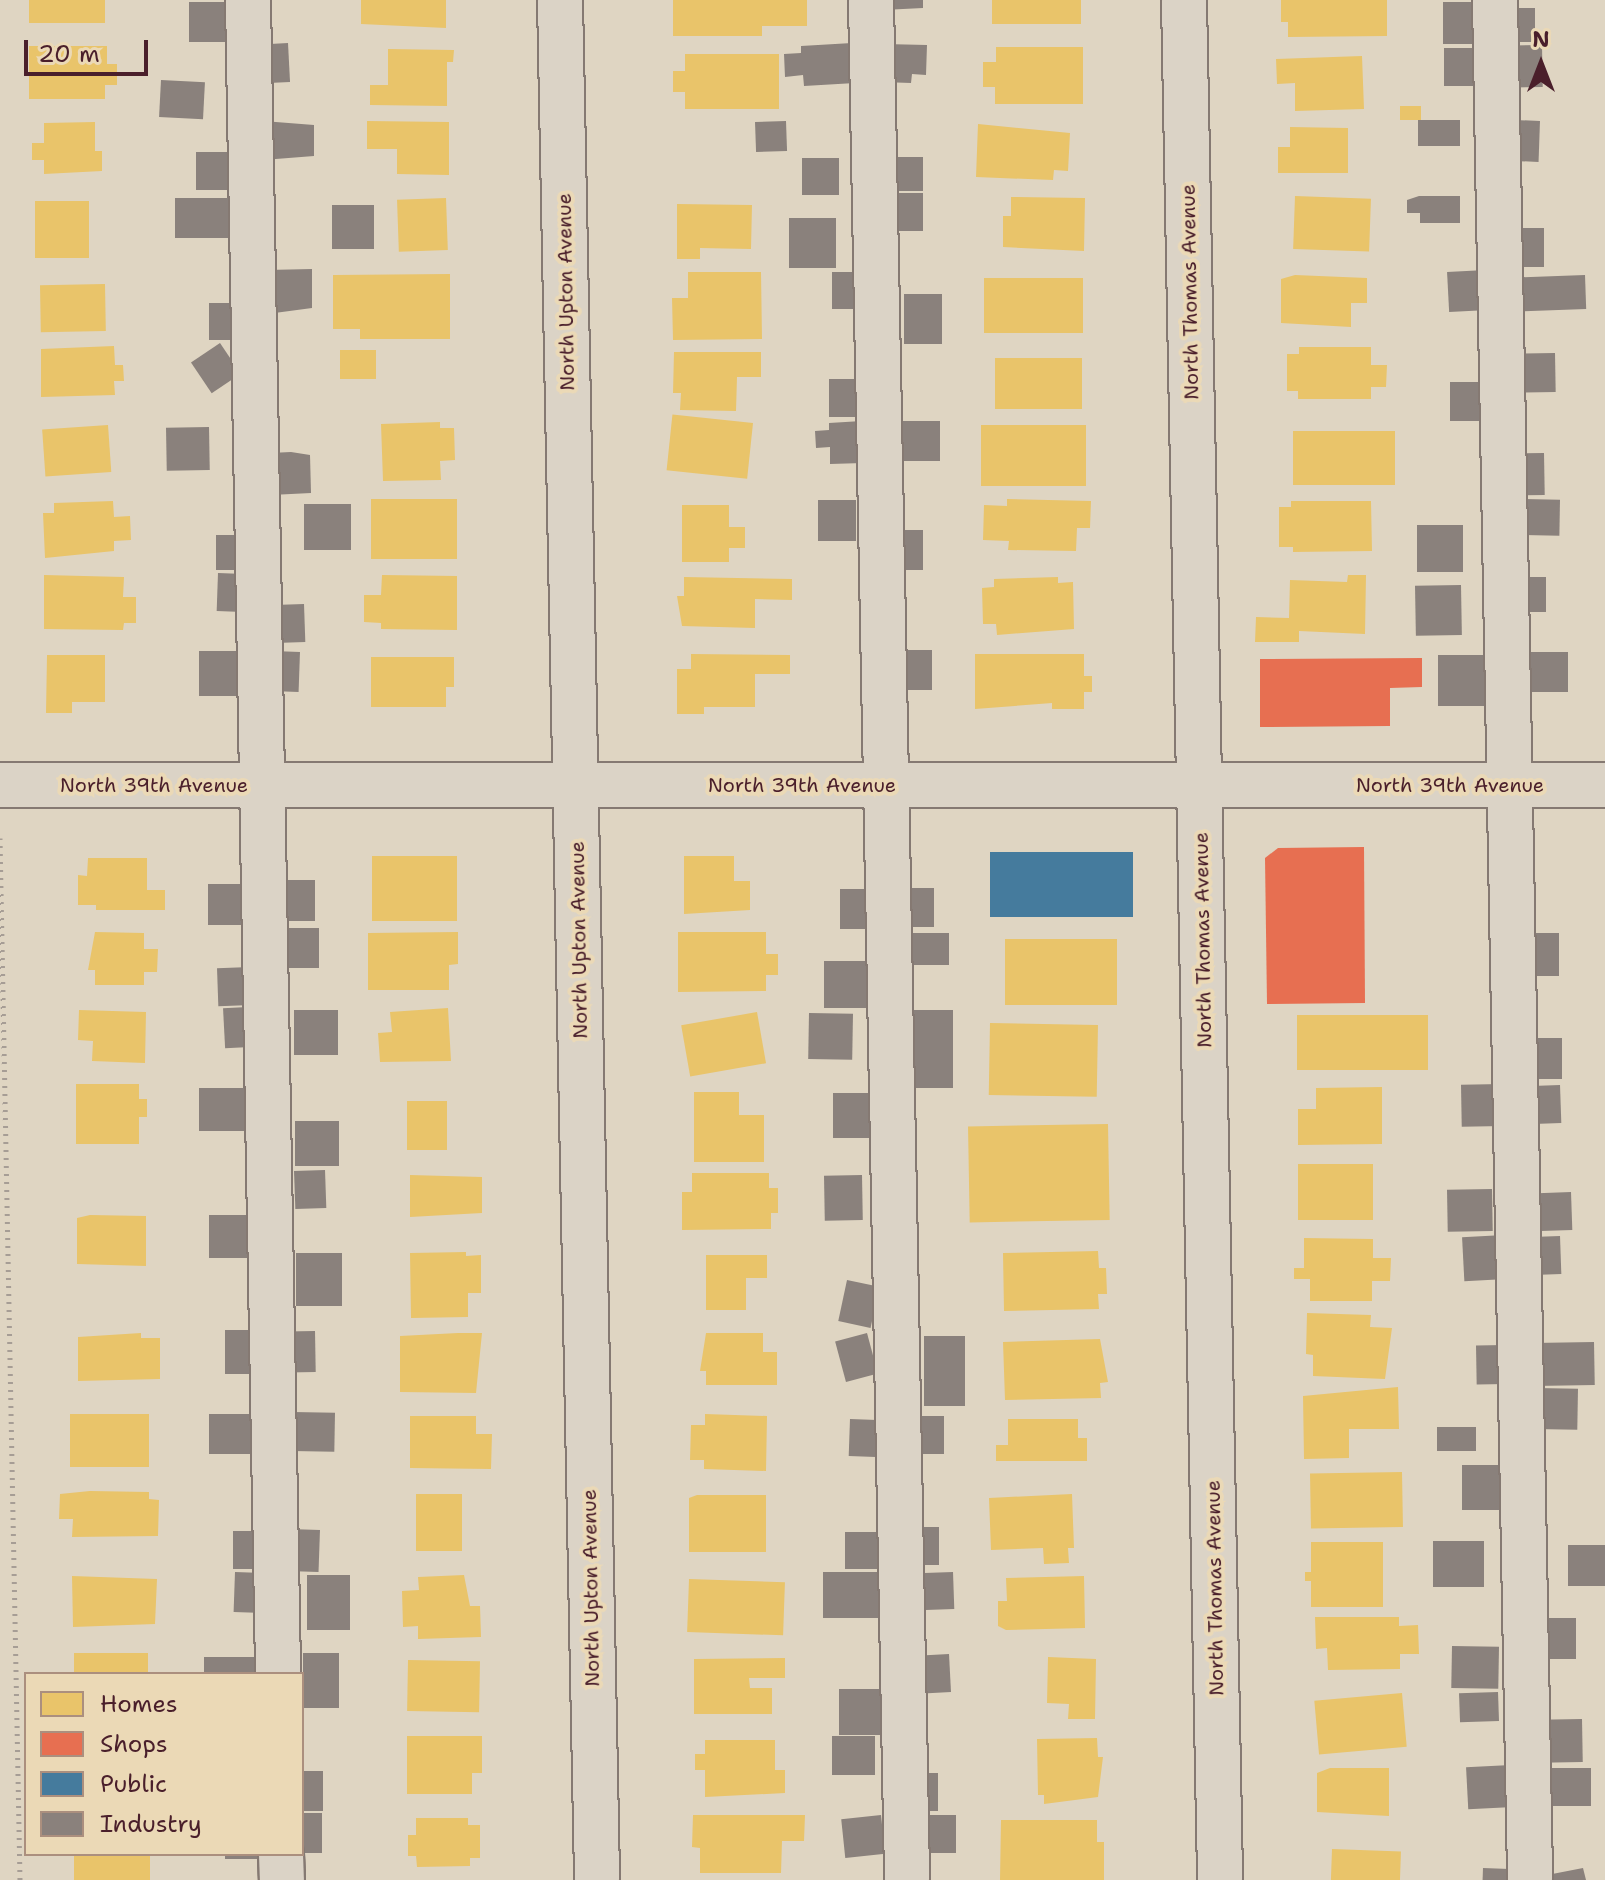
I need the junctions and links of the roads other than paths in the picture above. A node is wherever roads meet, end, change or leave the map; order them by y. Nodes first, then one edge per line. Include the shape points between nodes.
1 (248, 0) edge
2 (560, 0) edge
3 (871, 0) edge
4 (1184, 0) edge
5 (1495, 0) edge
6 (0, 785) edge
7 (261, 785) junction
8 (576, 785) junction
9 (885, 785) junction
10 (1200, 785) junction
11 (1510, 785) junction
12 (1605, 785) edge
13 (278, 1672) edge
14 (281, 1856) edge
15 (282, 1880) edge
16 (597, 1880) edge
17 (907, 1880) edge
18 (1220, 1880) edge
19 (1530, 1880) edge

1 - 7 street
2 - 8 street, North Upton Avenue
3 - 9 street
4 - 10 street, North Thomas Avenue
5 - 11 street
6 - 7 street, North 39th Avenue
7 - 8 street, North 39th Avenue
7 - 13 street
8 - 9 street, North 39th Avenue
8 - 16 street, North Upton Avenue
9 - 10 street, North 39th Avenue
9 - 17 street
10 - 11 street, North 39th Avenue
10 - 18 street, North Thomas Avenue
11 - 12 street, North 39th Avenue
11 - 19 street
14 - 15 street

